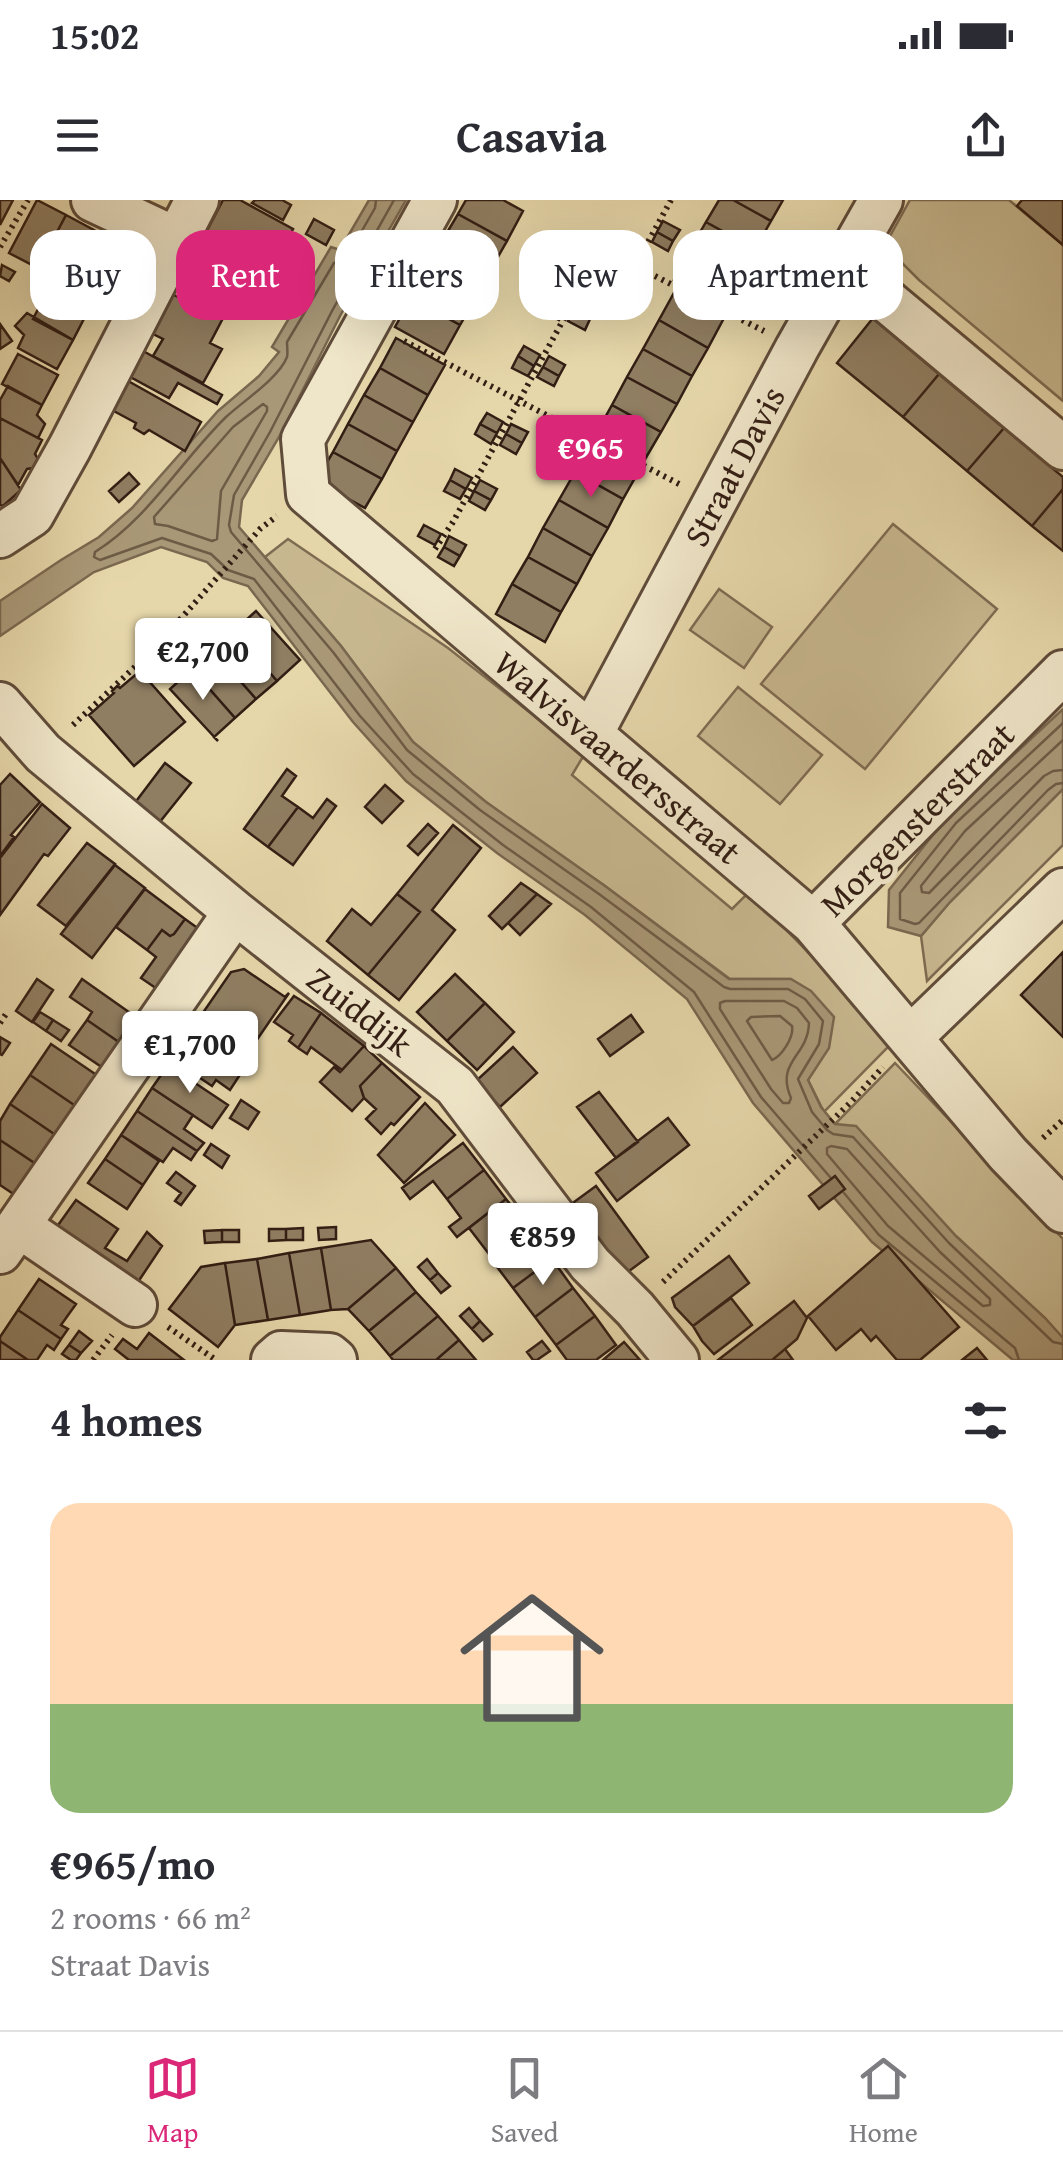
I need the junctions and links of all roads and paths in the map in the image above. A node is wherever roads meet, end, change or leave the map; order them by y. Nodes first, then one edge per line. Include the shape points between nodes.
1 (28, 200) edge
2 (94, 200) edge
3 (197, 200) edge
4 (435, 200) edge
5 (671, 200) edge
6 (881, 200) edge
7 (181, 230) edge
8 (864, 230) edge
9 (176, 239) joint
10 (0, 247) edge
11 (903, 314) edge
12 (563, 320) edge
13 (812, 320) edge
14 (368, 322) junction
15 (796, 348) junction
16 (519, 402) junction
17 (1063, 448) edge
18 (716, 503) junction
19 (260, 529) dead end
20 (0, 536) edge
21 (414, 584) junction
22 (1063, 672) edge
23 (0, 704) edge
24 (591, 734) junction
25 (43, 753) junction
26 (1063, 890) edge
27 (235, 912) junction
28 (813, 922) junction
29 (8, 1011) dead end
30 (0, 1023) edge
31 (911, 1037) junction
32 (850, 1103) dead end
33 (1063, 1210) edge
34 (10, 1239) edge
35 (135, 1305) joint
36 (635, 1309) junction
37 (216, 1360) edge
38 (273, 1360) edge
39 (335, 1360) edge
40 (677, 1360) edge

1 - 10 path
2 - 9 street
3 - 7 street
4 - 14 street
5 - 15 path via 635,266
6 - 8 street, Straat Davis
9 - 20 street via 32,515
11 - 17 street
12 - 16 path
13 - 15 street, Straat Davis
14 - 16 path
14 - 21 street, Walvisvaardersstraat via 303,439 308,494
15 - 18 street, Straat Davis
16 - 18 path
16 - 21 path
18 - 24 street, Straat Davis
19 - 25 path via 154,649
21 - 24 street, Walvisvaardersstraat
22 - 28 street, Morgensterstraat
23 - 25 street, Zuiddijk
24 - 28 street, Walvisvaardersstraat
25 - 27 street, Zuiddijk
26 - 31 street
27 - 34 street
27 - 36 street, Zuiddijk via 455,1086 590,1264
28 - 31 street, Walvisvaardersstraat
29 - 30 path
31 - 33 street, Walvisvaardersstraat
32 - 36 path
34 - 35 street
35 - 37 path
36 - 40 street, Zuiddijk
38 - 39 street via 282,1353

